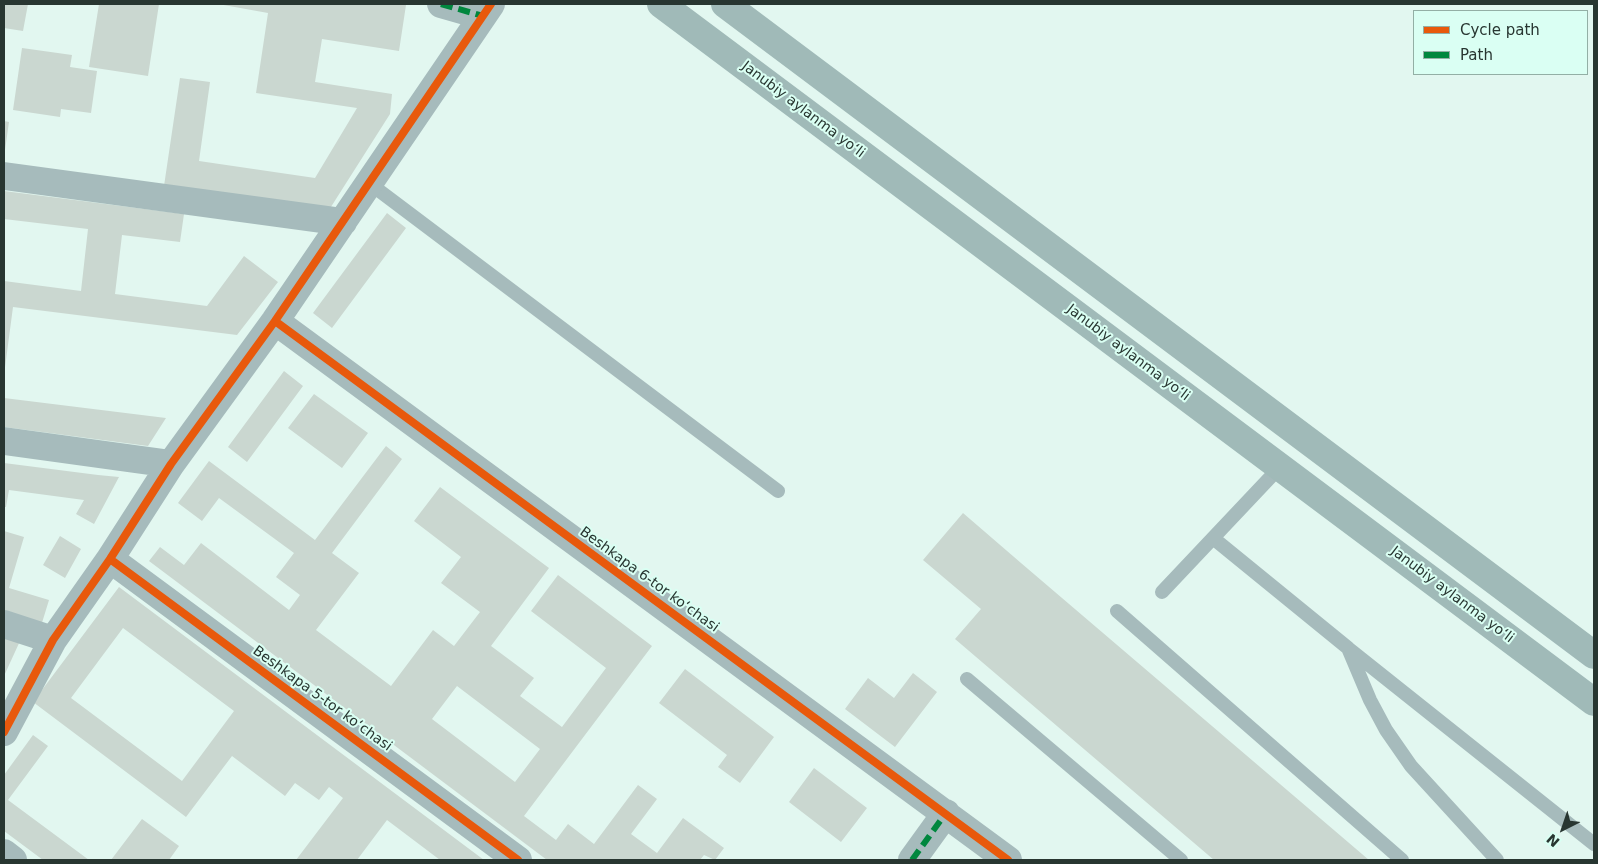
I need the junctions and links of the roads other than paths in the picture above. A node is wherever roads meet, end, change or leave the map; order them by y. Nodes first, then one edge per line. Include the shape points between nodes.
1 (441, 4) edge
2 (661, 4) edge
3 (725, 4) edge
4 (486, 10) edge
5 (4, 176) edge
6 (369, 183) junction
7 (342, 222) junction
8 (275, 321) junction
9 (4, 441) edge
10 (171, 464) junction
11 (1280, 467) junction
12 (778, 491) dead end
13 (1213, 538) junction
14 (110, 559) junction
15 (1162, 592) dead end
16 (1117, 611) dead end
17 (4, 624) edge
18 (53, 640) junction
19 (1348, 648) junction
20 (1594, 655) edge
21 (967, 679) dead end
22 (1594, 702) edge
23 (4, 732) edge
24 (946, 813) junction
25 (1594, 844) edge
26 (4, 854) edge
27 (13, 860) edge
28 (518, 860) edge
29 (912, 860) edge
30 (1008, 860) edge
31 (1181, 860) edge
32 (1402, 860) edge
33 (1497, 860) edge

1 - 4 street
2 - 11 highway, Janubiy aylanma yoʻli
3 - 20 highway
4 - 6 street
5 - 7 street
6 - 7 street
6 - 12 lane
7 - 8 street
8 - 10 street
8 - 24 street, Beshkapa 6-tor koʻchasi
9 - 10 street
10 - 14 street
11 - 13 lane
11 - 22 highway, Janubiy aylanma yoʻli
13 - 15 lane
13 - 19 lane
14 - 18 street
14 - 28 street, Beshkapa 5-tor koʻchasi
16 - 32 lane
17 - 18 street
18 - 23 street
19 - 25 lane
19 - 33 lane via 1386,730 1411,766
21 - 31 lane
24 - 29 street
24 - 30 street, Beshkapa 6-tor koʻchasi
26 - 27 street

